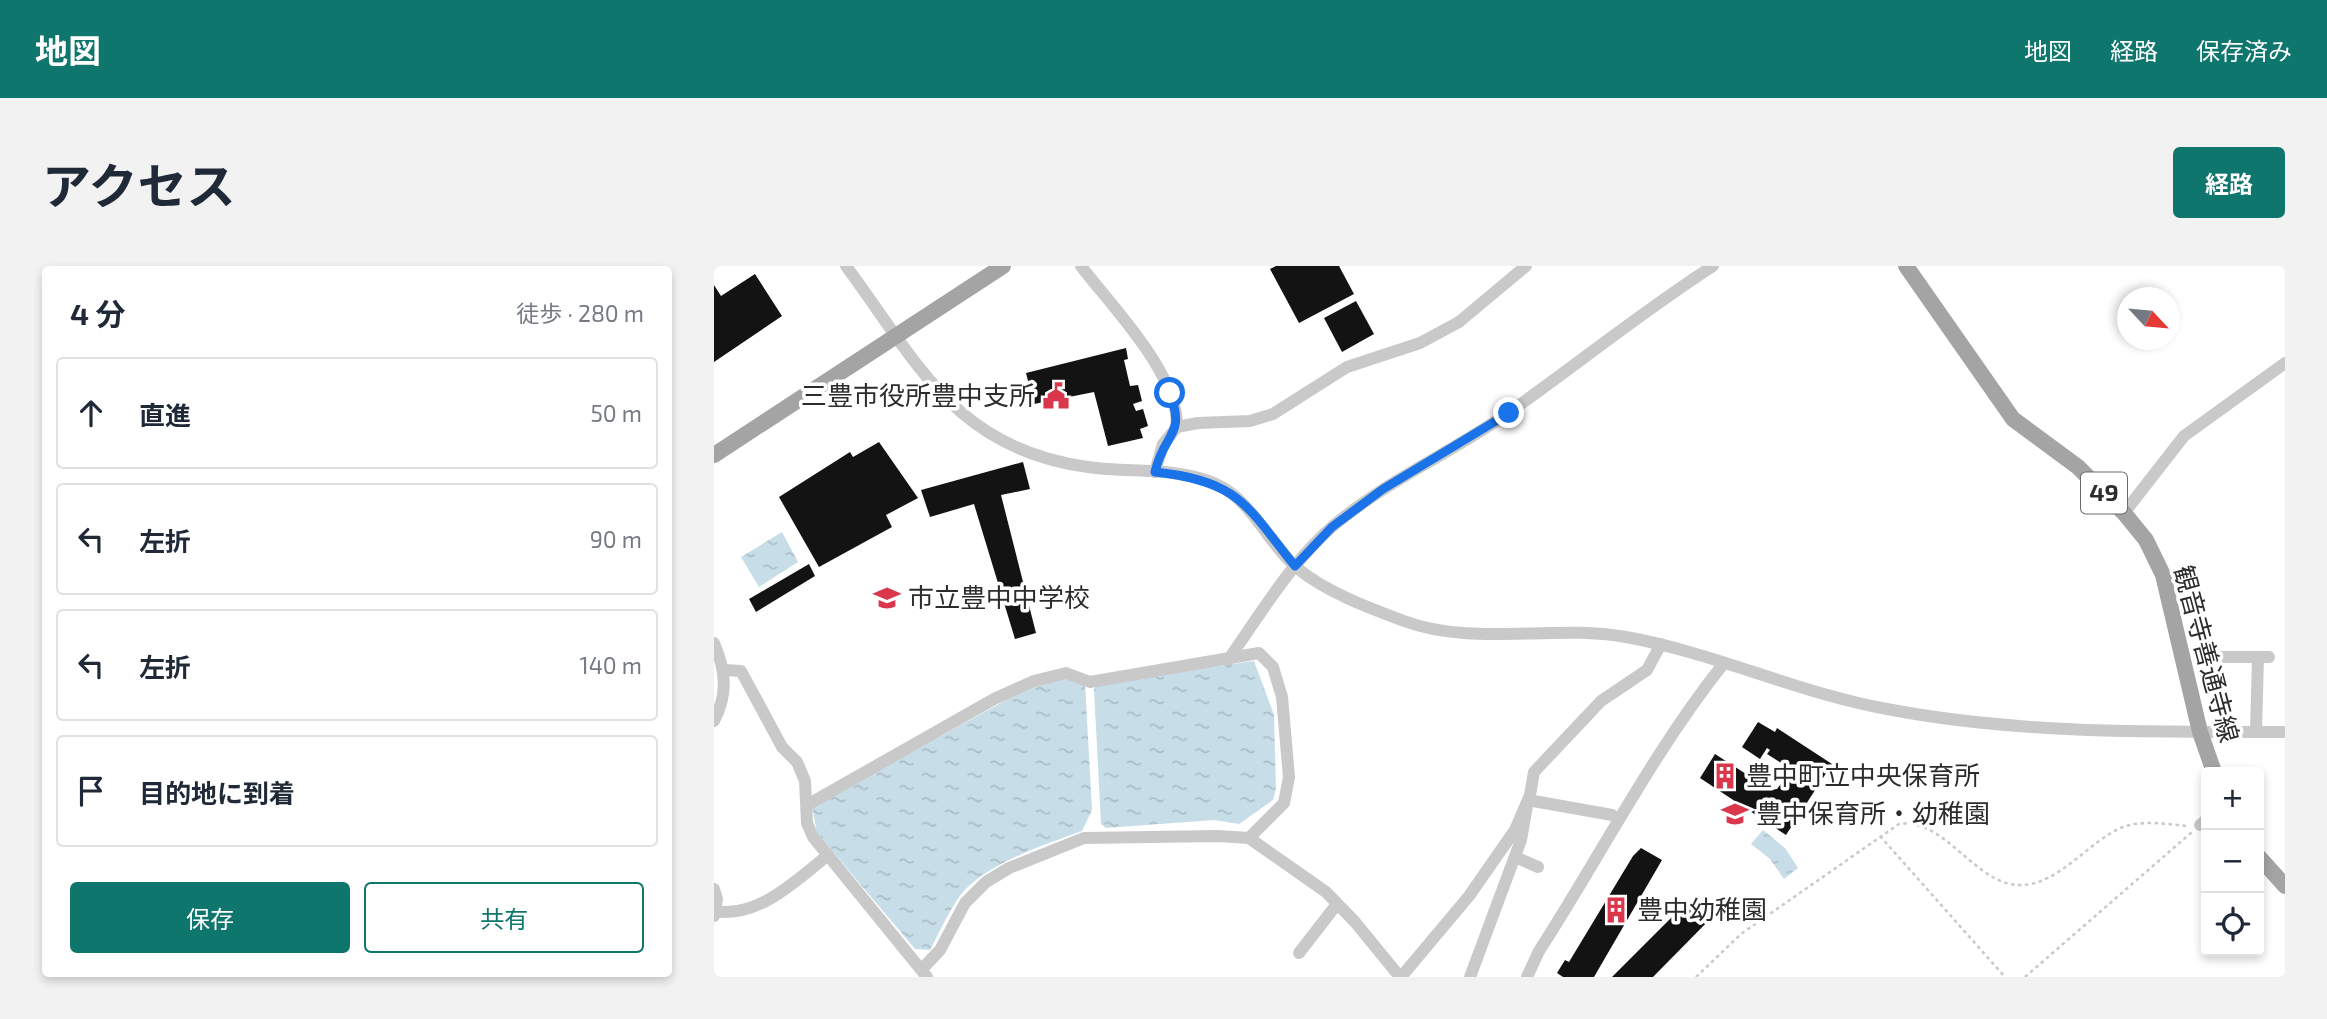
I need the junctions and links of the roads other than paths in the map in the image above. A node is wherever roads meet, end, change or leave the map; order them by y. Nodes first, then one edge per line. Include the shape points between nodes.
1 (846, 266) edge
2 (1003, 266) edge
3 (1081, 266) edge
4 (1526, 266) edge
5 (1713, 266) edge
6 (1906, 266) edge
7 (897, 334) junction
8 (2285, 363) edge
9 (1177, 427) junction
10 (714, 455) edge
11 (1155, 472) junction
12 (2124, 513) junction
13 (1295, 566) junction
14 (714, 643) edge
15 (1661, 644) junction
16 (2211, 657) dead end
17 (1228, 660) junction
18 (1724, 663) junction
19 (724, 670) junction
20 (714, 721) edge
21 (2200, 732) junction
22 (2256, 732) junction
23 (2285, 732) edge
24 (2212, 767) edge
25 (1528, 800) junction
26 (807, 805) junction
27 (1612, 815) dead end
28 (1249, 838) junction
29 (828, 855) junction
30 (1515, 857) junction
31 (2264, 863) edge
32 (1538, 867) dead end
33 (2285, 886) edge
34 (714, 889) edge
35 (1337, 904) junction
36 (714, 914) edge
37 (1299, 953) dead end
38 (925, 973) edge
39 (1400, 977) edge
40 (1470, 977) edge
41 (1527, 977) edge

1 - 7 street
2 - 7 main road
3 - 9 street via 1152,358 1170,393
4 - 9 street via 1459,322 1420,343 1347,367 1273,414 1250,421
5 - 13 street via 1648,307 1509,413 1383,489 1332,527
6 - 12 main road, 観音寺善通寺線 / 49 via 2013,419 2078,467
7 - 10 main road
7 - 11 street via 933,387 982,430 1047,459
8 - 12 street via 2184,436
9 - 11 street via 1163,444
11 - 13 street via 1195,477 1233,495 1249,508
12 - 21 main road, 観音寺善通寺線 / 49 via 2146,540 2163,575
13 - 15 street via 1333,590 1405,622 1435,630 1620,636
13 - 17 street
14 - 19 street
15 - 18 street
15 - 25 street via 1647,670 1601,701 1534,772
16 - 22 street via 2263,657
17 - 26 street via 1090,682 1066,673 1034,681
17 - 28 street via 1259,653 1273,667 1282,697 1289,777 1284,803
18 - 21 street via 1887,709 2028,726
18 - 41 street via 1645,776
19 - 20 street via 724,690
19 - 26 street via 741,671 747,680 782,747 797,762
21 - 22 street
21 - 24 main road, 観音寺善通寺線 / 49
22 - 23 street
25 - 27 street
25 - 30 street
25 - 39 street via 1515,830 1469,896
26 - 29 street via 807,823
28 - 35 street
28 - 38 street via 1084,838 1061,845 986,882 965,903
29 - 36 street via 781,893 740,910
29 - 38 street
30 - 32 street
30 - 40 street
31 - 33 main road
34 - 36 street
35 - 37 street
35 - 39 street

